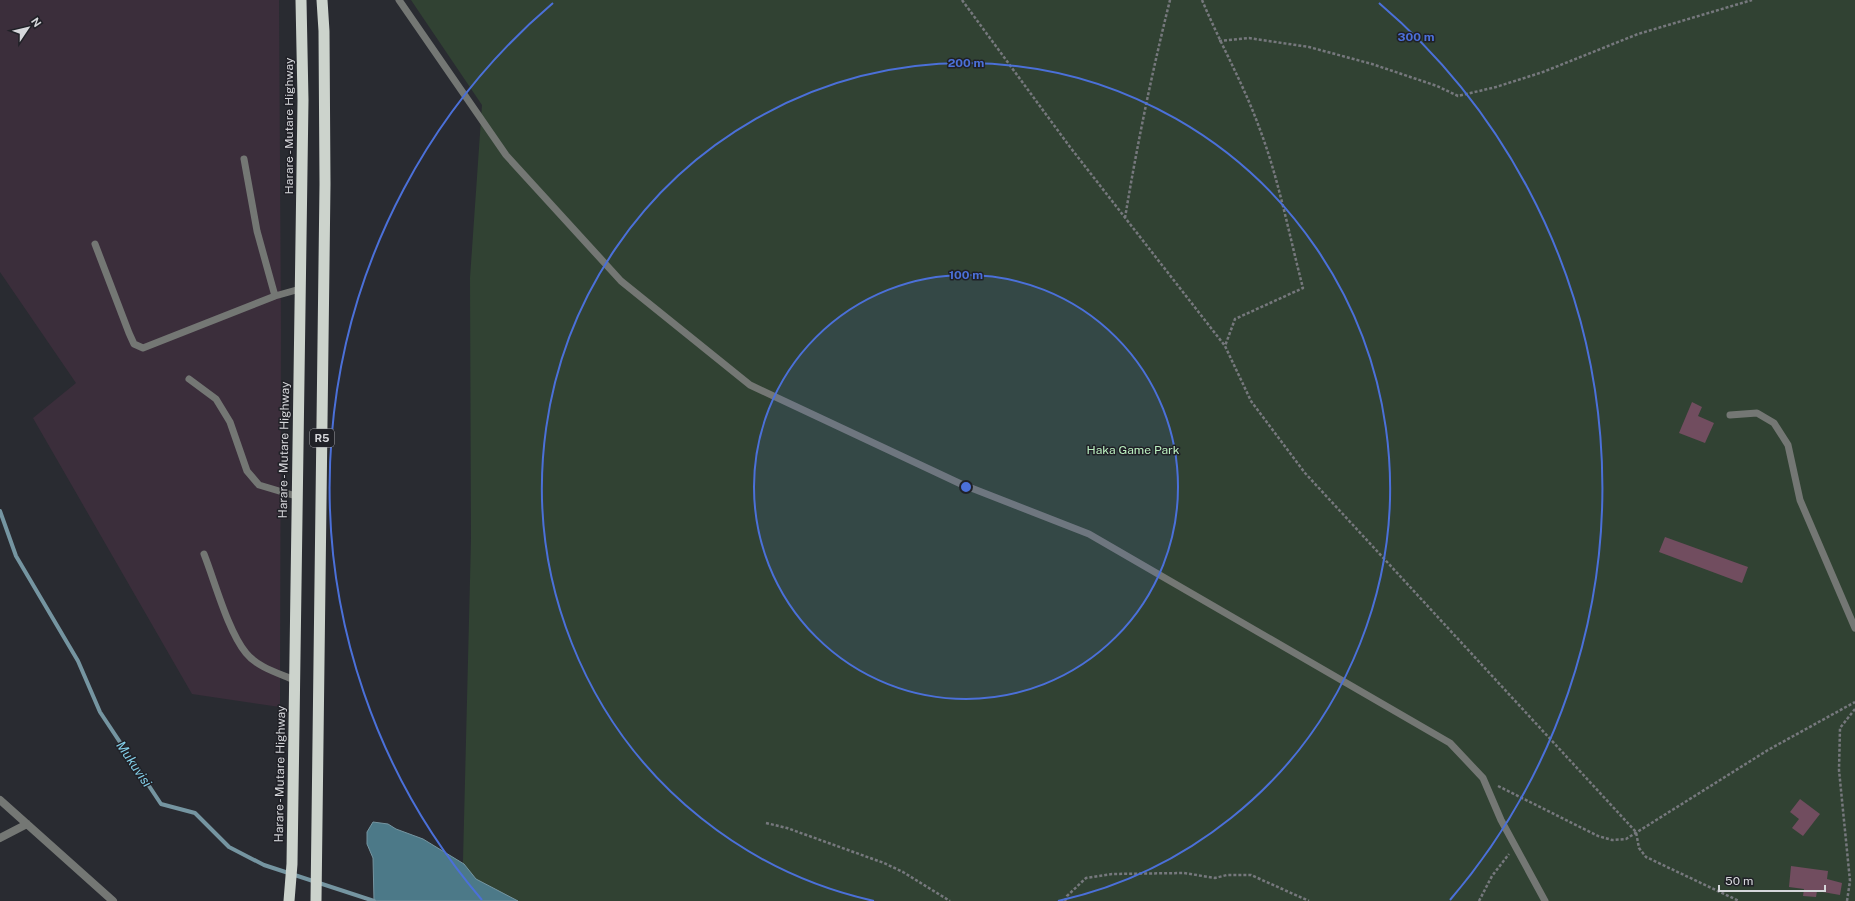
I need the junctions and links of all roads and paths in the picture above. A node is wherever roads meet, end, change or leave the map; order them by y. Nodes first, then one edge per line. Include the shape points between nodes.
1 (301, 0) edge
2 (322, 0) edge
3 (399, 0) edge
4 (962, 0) edge
5 (1170, 0) edge
6 (1202, 0) edge
7 (1752, 0) edge
8 (1220, 41) junction
9 (244, 159) dead end
10 (1125, 218) junction
11 (95, 244) dead end
12 (300, 289) junction
13 (275, 296) junction
14 (1225, 346) junction
15 (189, 379) dead end
16 (1730, 415) dead end
17 (296, 496) junction
18 (204, 554) dead end
19 (1855, 628) edge
20 (294, 680) junction
21 (1855, 702) edge
22 (1855, 709) edge
23 (1483, 778) junction
24 (0, 800) edge
25 (766, 823) dead end
26 (27, 824) junction
27 (1636, 832) junction
28 (0, 838) edge
29 (1515, 846) junction
30 (1736, 900) edge
31 (113, 901) edge
32 (289, 901) edge
33 (316, 901) edge
34 (950, 901) edge
35 (1065, 901) edge
36 (1310, 901) edge
37 (1480, 901) edge
38 (1546, 901) edge
39 (1847, 901) edge

1 - 12 highway, Harare - Mutare Highway / R5 via 303,100
2 - 33 highway, R5 via 325,184
3 - 23 lane via 506,155 621,282 750,385 960,484 1089,534 1450,743
4 - 10 path via 1070,148
5 - 10 path via 1134,163
6 - 8 path
7 - 8 path via 1638,34 1543,72 1458,96 1437,86 1372,64 1309,47 1249,38
8 - 14 path via 1245,91 1272,164 1303,288 1235,319
9 - 13 lane via 257,231
10 - 14 path
11 - 13 lane via 134,344 143,348
12 - 13 lane
12 - 17 highway, Harare - Mutare Highway / R5
14 - 27 path via 1251,401 1305,473
15 - 17 lane via 216,399 230,422 247,471 259,485
16 - 19 lane via 1757,413 1774,423 1788,445 1800,500
17 - 20 highway, Harare - Mutare Highway / R5
18 - 20 lane via 234,633 246,654 263,667
20 - 32 highway, Harare - Mutare Highway / R5 via 292,864
21 - 27 path via 1768,750
22 - 39 path via 1840,728 1839,770 1850,881
23 - 27 path via 1598,836 1612,840 1626,839
23 - 29 lane
24 - 26 street
25 - 34 path via 787,828 884,863
26 - 28 street
26 - 31 street
27 - 30 path via 1639,848 1646,857
29 - 37 path via 1492,876
29 - 38 lane
35 - 36 path via 1066,896 1086,878 1112,874 1184,873 1215,878 1251,875

